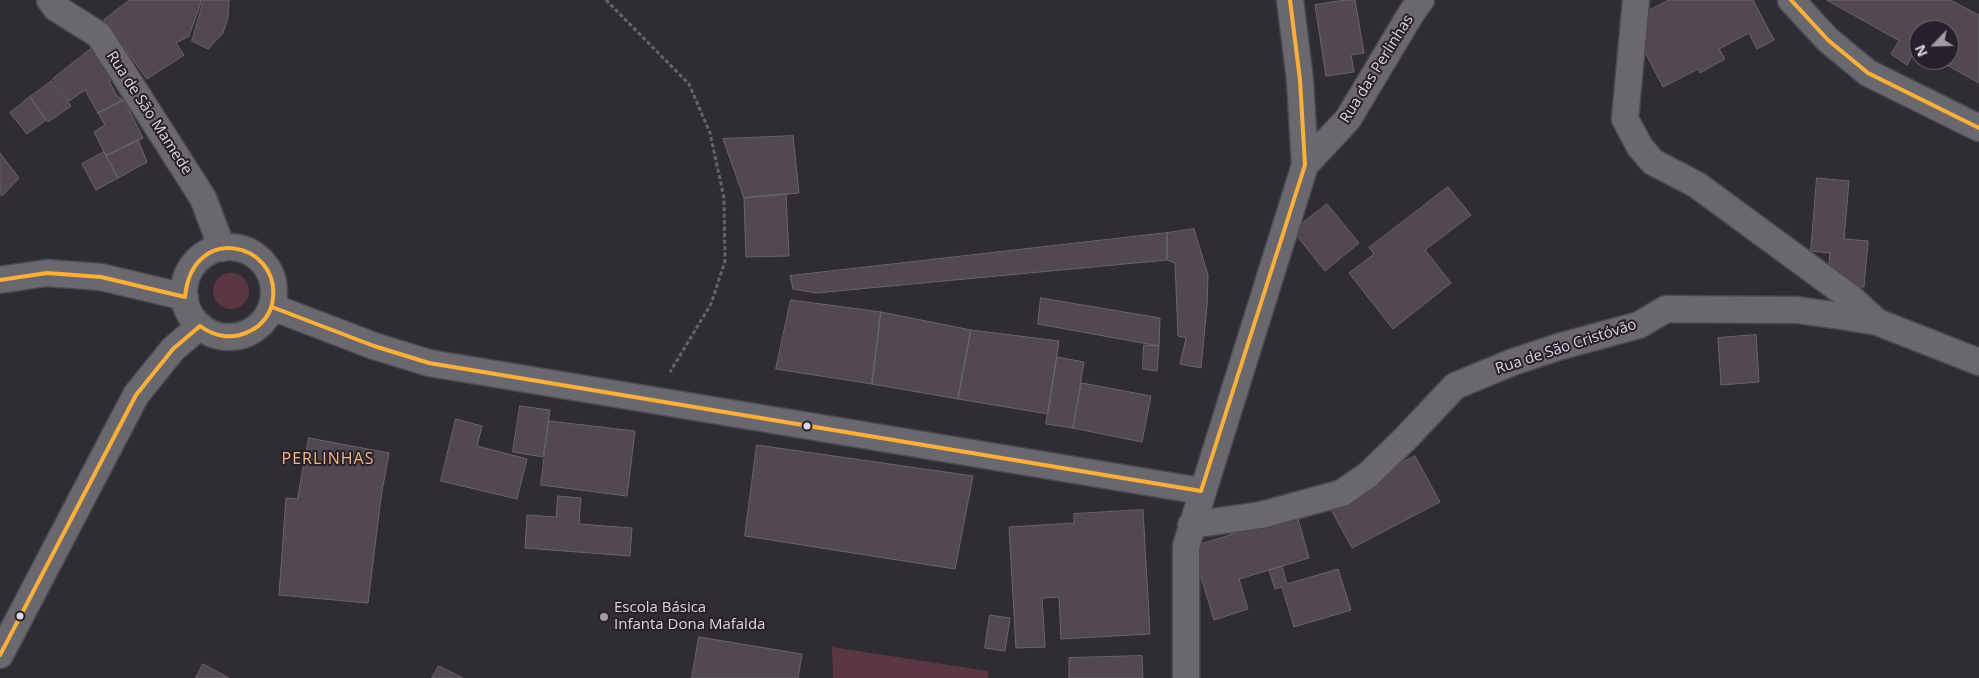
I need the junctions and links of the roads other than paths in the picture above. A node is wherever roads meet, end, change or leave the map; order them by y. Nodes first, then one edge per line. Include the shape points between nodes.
1 (50, 0) edge
2 (1290, 0) edge
3 (1421, 0) edge
4 (1635, 0) edge
5 (1791, 0) edge
6 (1979, 128) edge
7 (1305, 165) junction
8 (222, 248) junction
9 (0, 280) edge
10 (185, 297) junction
11 (272, 307) junction
12 (1877, 322) junction
13 (200, 326) junction
14 (1979, 362) edge
15 (1201, 491) junction
16 (1191, 525) junction
17 (0, 655) edge
18 (1186, 678) edge

1 - 8 street, Rua de São Mamede via 56,8 99,35 203,198
2 - 7 street via 1300,80
3 - 7 street, Rua das Perlinhas via 1348,119
4 - 12 street via 1625,119 1640,147 1653,162 1697,184 1851,298
5 - 6 street via 1828,40 1868,73
7 - 15 street, Rua das Perlinhas
8 - 10 street via 198,260 185,284
8 - 11 street via 252,253 264,263 274,292
9 - 10 street via 47,273 101,277
10 - 13 street via 187,308
11 - 13 street via 265,320 241,336 212,334
11 - 15 street via 374,346 429,362
12 - 14 street, Rua de São Cristóvão
12 - 16 street, Rua de São Cristóvão via 1797,310 1666,309 1639,325 1558,347 1455,386 1368,475 1342,493 1262,515
13 - 17 street via 173,349 136,395
15 - 16 street, Rua das Perlinhas
16 - 18 street, Rua das Perlinhas via 1186,546

